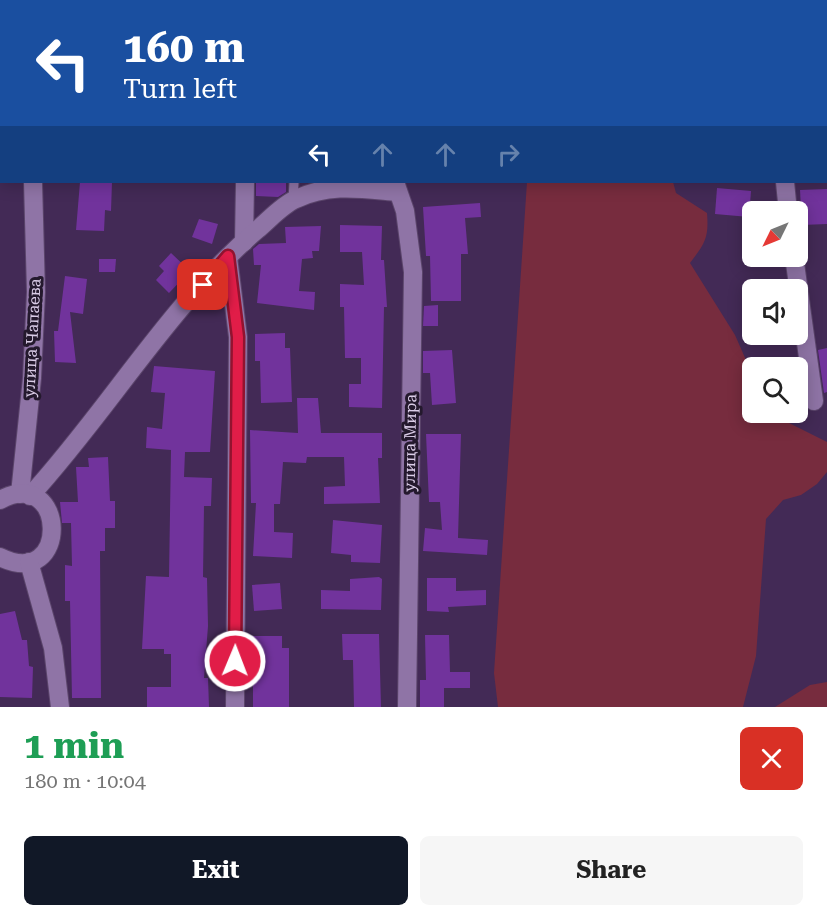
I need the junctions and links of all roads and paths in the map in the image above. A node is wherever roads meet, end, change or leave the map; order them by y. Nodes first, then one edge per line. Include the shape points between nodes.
1 (33, 183) edge
2 (245, 183) edge
3 (785, 183) edge
4 (347, 184) edge
5 (396, 187) edge
6 (294, 191) edge
7 (787, 201) edge
8 (243, 242) junction
9 (228, 256) junction
10 (796, 267) edge
11 (814, 401) dead end
12 (25, 495) junction
13 (0, 500) edge
14 (0, 557) edge
15 (29, 562) junction
16 (60, 707) edge
17 (235, 707) edge
18 (407, 707) edge

1 - 12 street, улица Чапаева via 36,292
2 - 8 street
3 - 7 street
4 - 5 street
4 - 6 street
5 - 18 street, улица Мира via 405,211 413,272
6 - 8 street
8 - 9 street
9 - 12 street via 111,396 65,458
9 - 17 street via 238,337
10 - 11 street
12 - 13 street
12 - 15 street via 48,509 54,530 47,550
14 - 15 street via 9,562
15 - 16 street via 52,648

